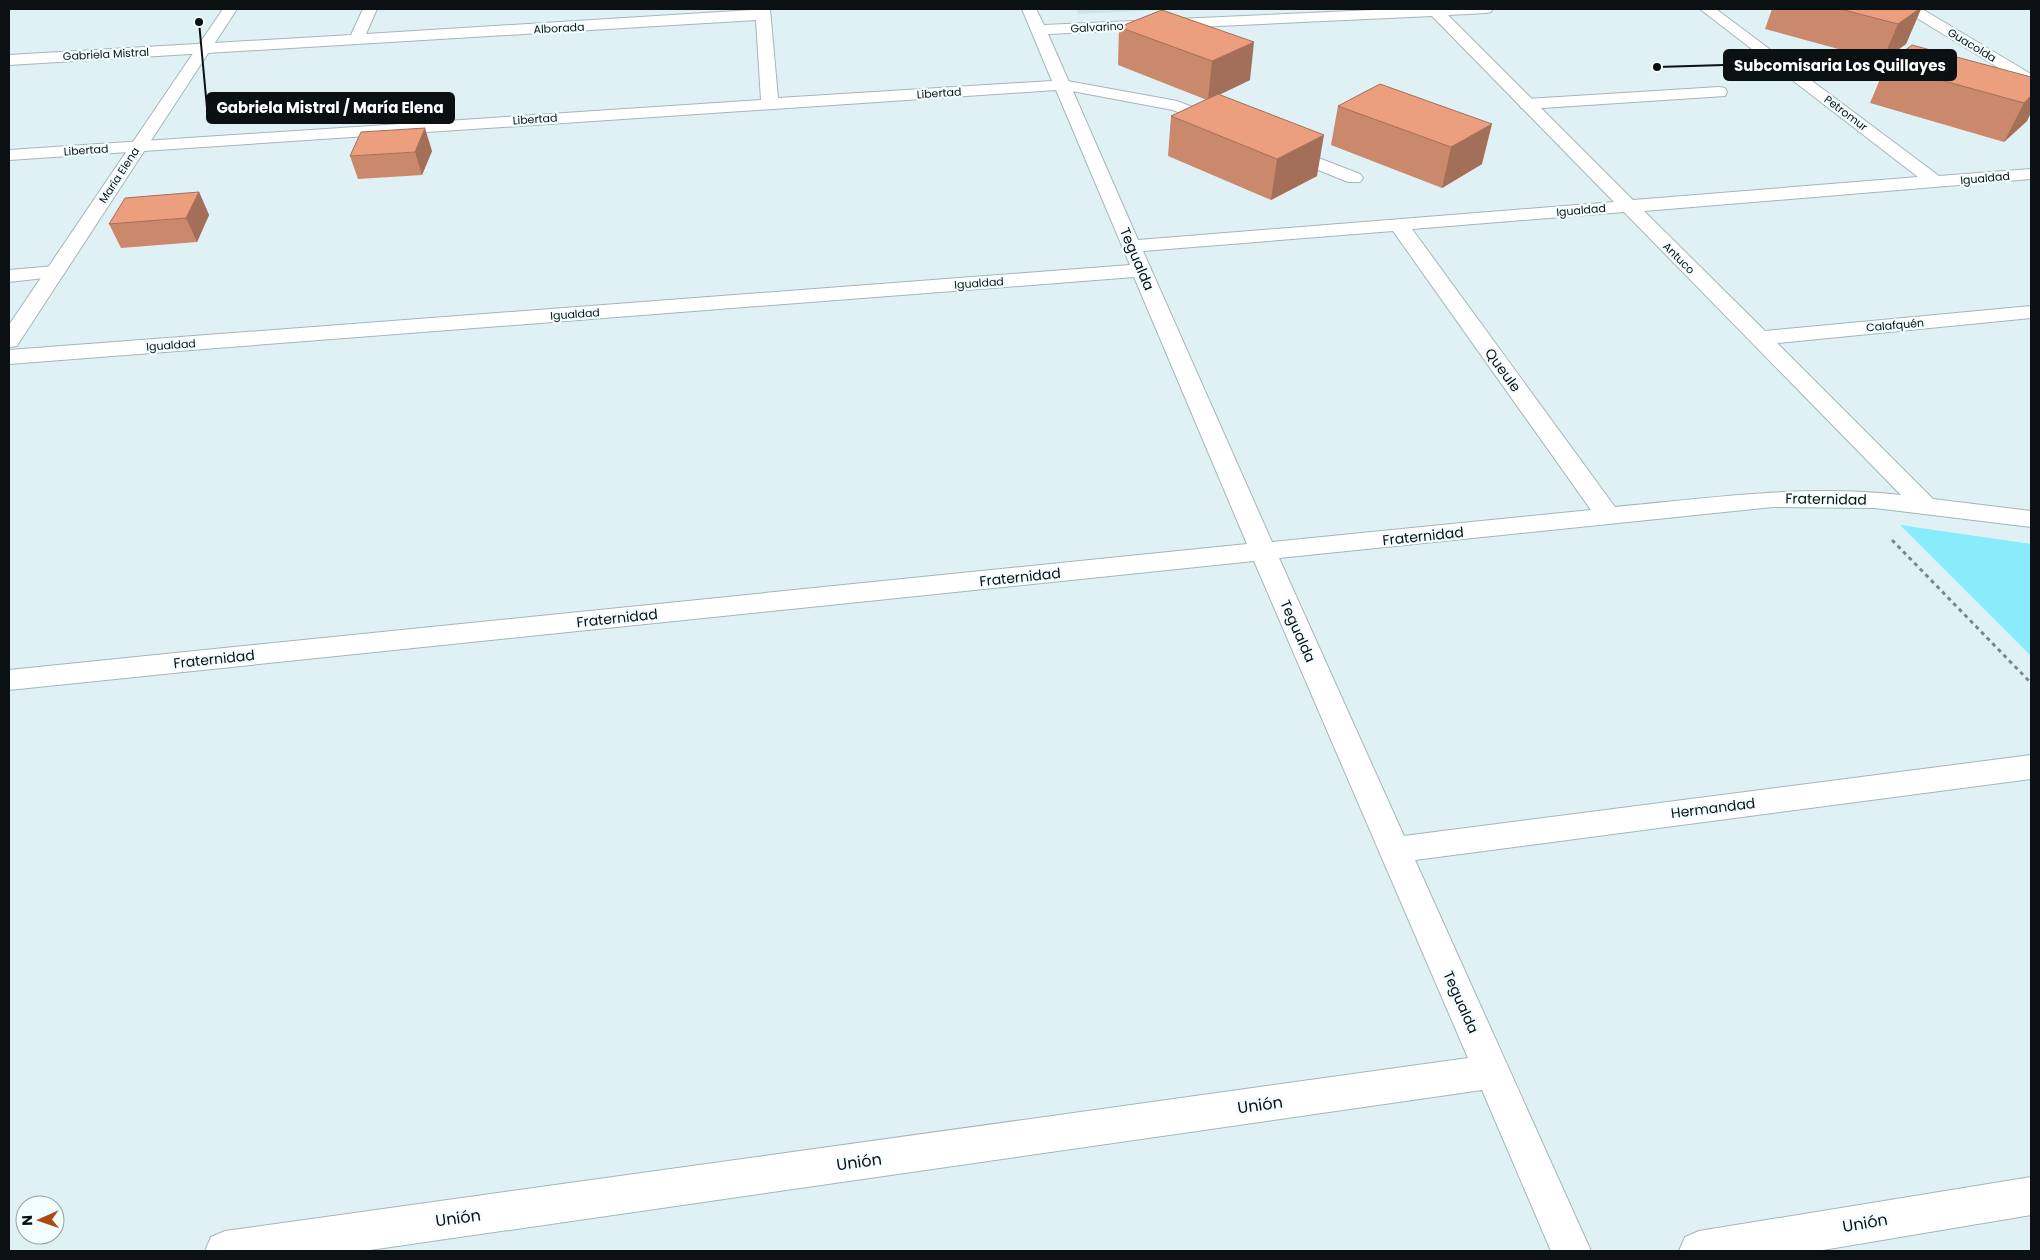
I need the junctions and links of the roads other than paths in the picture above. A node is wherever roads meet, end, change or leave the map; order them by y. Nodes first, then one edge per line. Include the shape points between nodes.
1 (230, 9) edge
2 (370, 9) edge
3 (1029, 9) edge
4 (1486, 9) edge
5 (1707, 9) edge
6 (1912, 9) edge
7 (1436, 11) junction
8 (763, 12) edge
9 (1038, 30) junction
10 (356, 40) junction
11 (203, 49) junction
12 (9, 60) edge
13 (2031, 81) edge
14 (1062, 85) junction
15 (1719, 92) dead end
16 (770, 104) junction
17 (1527, 104) junction
18 (1239, 132) edge
19 (1266, 142) edge
20 (138, 146) junction
21 (9, 155) edge
22 (2031, 174) edge
23 (1354, 178) dead end
24 (1936, 182) junction
25 (1628, 206) junction
26 (1398, 224) junction
27 (1131, 246) junction
28 (1142, 270) junction
29 (55, 272) junction
30 (9, 276) edge
31 (2031, 312) edge
32 (1759, 338) junction
33 (9, 341) edge
34 (9, 357) edge
35 (1924, 504) junction
36 (1608, 516) junction
37 (2031, 519) edge
38 (1264, 552) junction
39 (9, 680) edge
40 (2031, 767) edge
41 (1394, 850) junction
42 (1492, 1072) junction
43 (2031, 1196) edge
44 (225, 1251) edge
45 (1571, 1251) edge
46 (1699, 1251) edge

1 - 11 street, María Elena
2 - 10 street
3 - 9 street, Tegualda
4 - 7 street, Galvarino
5 - 24 street, Petromur
6 - 13 street, Guacolda
7 - 9 street, Galvarino
7 - 17 street, Antuco
8 - 10 street, Alborada
8 - 16 street
9 - 14 street, Tegualda
10 - 11 street, Alborada
11 - 12 street, Gabriela Mistral
11 - 20 street, María Elena
14 - 16 street, Libertad
14 - 18 street, Libertad via 1177,106
14 - 27 street, Tegualda
15 - 17 street
16 - 20 street, Libertad
17 - 25 street, Antuco
19 - 23 street
20 - 21 street, Libertad
20 - 29 street, María Elena
22 - 24 street, Igualdad
24 - 25 street, Igualdad
25 - 26 street, Igualdad
25 - 32 street, Antuco
26 - 27 street, Igualdad
26 - 36 street, Queule
27 - 28 street, Tegualda
28 - 34 street, Igualdad
28 - 38 street, Tegualda
29 - 30 street
29 - 33 street, María Elena
31 - 32 street, Calafquén
32 - 35 street, Antuco
35 - 36 street, Fraternidad via 1852,499 1773,499
35 - 37 street, Fraternidad
36 - 38 street, Fraternidad
38 - 39 street, Fraternidad
38 - 41 street, Tegualda
40 - 41 street, Hermandad
41 - 42 street, Tegualda
42 - 44 street, Unión
42 - 45 street, Tegualda
43 - 46 street, Unión

